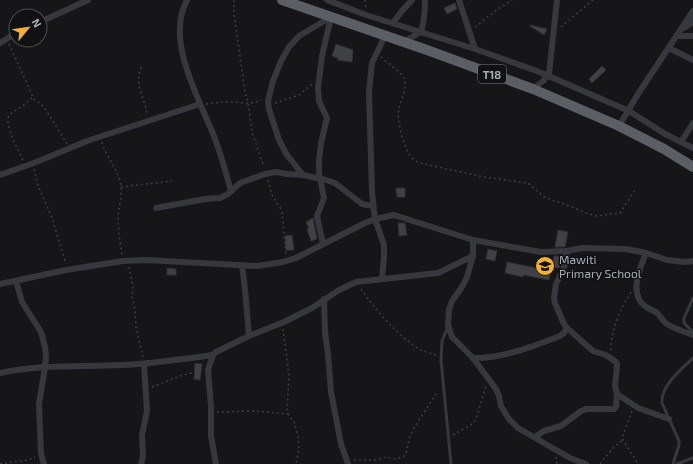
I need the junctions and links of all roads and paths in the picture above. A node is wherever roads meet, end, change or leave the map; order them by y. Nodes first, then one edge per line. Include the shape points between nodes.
1 (88, 0) edge
2 (187, 0) edge
3 (234, 0) edge
4 (282, 0) edge
5 (327, 0) edge
6 (412, 0) edge
7 (425, 0) edge
8 (459, 0) edge
9 (512, 0) edge
10 (558, 0) edge
11 (593, 0) edge
12 (693, 11) edge
13 (331, 17) junction
14 (48, 18) edge
15 (693, 20) edge
16 (393, 23) junction
17 (682, 28) junction
18 (421, 32) junction
19 (470, 34) junction
20 (553, 34) junction
21 (385, 36) junction
22 (677, 36) junction
23 (693, 36) edge
24 (6, 39) joint
25 (403, 42) junction
26 (0, 43) edge
27 (669, 48) junction
28 (476, 49) junction
29 (377, 52) junction
30 (693, 60) edge
31 (141, 67) dead end
32 (320, 75) junction
33 (548, 76) junction
34 (533, 89) junction
35 (270, 95) junction
36 (33, 97) junction
37 (248, 103) junction
38 (200, 104) junction
39 (268, 105) junction
40 (629, 111) junction
41 (146, 121) junction
42 (693, 123) edge
43 (619, 126) junction
44 (100, 136) junction
45 (680, 142) junction
46 (70, 148) junction
47 (693, 148) edge
48 (34, 163) junction
49 (26, 166) junction
50 (693, 167) edge
51 (266, 174) junction
52 (0, 175) edge
53 (303, 175) junction
54 (320, 178) junction
55 (172, 181) dead end
56 (122, 187) junction
57 (635, 190) dead end
58 (231, 191) junction
59 (373, 206) junction
60 (156, 208) dead end
61 (375, 219) junction
62 (473, 240) junction
63 (323, 244) junction
64 (567, 251) junction
65 (646, 253) junction
66 (473, 256) junction
67 (126, 261) junction
68 (286, 261) junction
69 (693, 261) edge
70 (242, 265) junction
71 (66, 270) junction
72 (16, 280) junction
73 (382, 280) junction
74 (356, 282) junction
75 (0, 284) edge
76 (636, 284) junction
77 (693, 298) edge
78 (324, 299) junction
79 (284, 322) junction
80 (448, 325) junction
81 (567, 328) junction
82 (693, 334) edge
83 (249, 336) junction
84 (213, 355) junction
85 (442, 357) junction
86 (473, 358) junction
87 (610, 358) junction
88 (693, 358) edge
89 (144, 364) junction
90 (45, 367) junction
91 (208, 370) junction
92 (0, 372) edge
93 (488, 380) junction
94 (443, 384) junction
95 (146, 389) junction
96 (617, 393) junction
97 (634, 405) junction
98 (211, 413) junction
99 (288, 414) junction
100 (669, 419) junction
101 (535, 437) junction
102 (448, 438) junction
103 (622, 440) junction
104 (41, 454) junction
105 (693, 458) edge
106 (347, 462) edge
107 (0, 464) edge
108 (44, 464) edge
109 (141, 464) edge
110 (216, 464) edge
111 (296, 464) edge
112 (451, 464) edge
113 (586, 464) edge
114 (600, 464) edge
115 (638, 464) edge
116 (673, 464) edge
117 (677, 464) edge

1 - 14 street
2 - 38 street via 182,9 180,45
3 - 37 path via 235,25
4 - 13 highway, T18
5 - 16 street
6 - 16 street
7 - 18 street
8 - 19 street
9 - 19 path via 478,24
10 - 20 street
11 - 20 path
12 - 17 street
13 - 21 highway, T18
13 - 32 street
13 - 35 street via 299,36 289,47 280,61
15 - 17 street
16 - 18 street
17 - 22 street
18 - 25 street
18 - 28 street
19 - 28 street
20 - 33 street
21 - 25 highway, T18
21 - 29 street
22 - 23 street
22 - 27 street
24 - 26 street
24 - 36 path
25 - 34 highway, T18
27 - 30 street
27 - 40 street
28 - 33 street
29 - 57 path via 405,79 398,119 412,159 484,177 528,183 544,197 597,216 621,212
29 - 59 street via 372,63 369,92
31 - 41 path via 138,75 147,113
32 - 39 path via 299,96
32 - 54 street via 318,98 327,118 321,143
33 - 34 street
33 - 40 street
34 - 43 highway, T18
35 - 37 path via 256,103
35 - 39 street
36 - 46 path via 46,110
36 - 49 path via 8,118 11,133
37 - 38 path
37 - 51 path via 252,132
38 - 41 street
38 - 58 street via 221,155
39 - 53 street via 279,140
40 - 43 street
40 - 45 street
41 - 44 street
42 - 45 street
43 - 50 highway, T18
44 - 46 street
44 - 56 path
45 - 47 street
46 - 48 street
48 - 49 street
48 - 71 path via 37,184 56,230
49 - 52 street
51 - 53 street via 276,172
51 - 58 street via 240,183
51 - 68 path via 272,195 282,213
53 - 54 street
54 - 59 street via 335,183 362,204
54 - 63 street via 324,194 317,216
55 - 56 path
56 - 67 path via 118,214
58 - 60 street via 220,198
59 - 61 street
61 - 62 street via 398,215
61 - 63 street
61 - 73 street via 384,245
62 - 64 street via 541,252
62 - 66 street
63 - 68 street
64 - 65 street via 582,248
64 - 81 street via 554,298
65 - 69 street via 667,260
65 - 76 street
66 - 73 street via 438,273
66 - 80 street via 464,283 452,301
67 - 70 street
67 - 71 street
67 - 89 path via 133,288 136,327
68 - 70 street via 258,266
70 - 83 street
71 - 72 street
72 - 75 street
72 - 90 street via 22,302 41,332 46,357
73 - 74 street
74 - 78 street
74 - 85 path via 371,304 397,332 421,350
76 - 82 street via 639,299 645,307 656,312 672,327
76 - 87 path via 615,327
77 - 82 lane via 684,318 684,323
78 - 79 street
78 - 106 street via 331,392
79 - 83 street
79 - 99 path via 283,336 289,375
80 - 85 lane via 442,341
80 - 86 street via 454,339
81 - 86 street via 560,336 526,348 496,356
81 - 87 street via 593,351
83 - 84 street
84 - 89 street
84 - 91 street
85 - 94 lane
86 - 93 street
87 - 96 street via 615,360 617,365
88 - 100 lane via 669,383 661,397
89 - 90 street
89 - 95 street
90 - 92 street
90 - 104 street via 38,404
91 - 95 path via 183,375
91 - 98 street
93 - 101 street via 496,389 501,406 509,419 518,428
93 - 102 path via 476,419
94 - 102 lane
94 - 106 path via 412,432 403,457
95 - 109 street via 148,411 142,436
96 - 97 street
96 - 101 street via 614,409 586,409 559,427
97 - 100 street
97 - 103 path
98 - 99 path via 255,411
98 - 110 street via 211,436
99 - 111 path via 294,422 298,436
100 - 116 lane via 679,441
101 - 113 street via 570,458
102 - 112 lane
103 - 114 path
103 - 115 path
104 - 107 path via 28,460
104 - 108 street
105 - 117 lane

